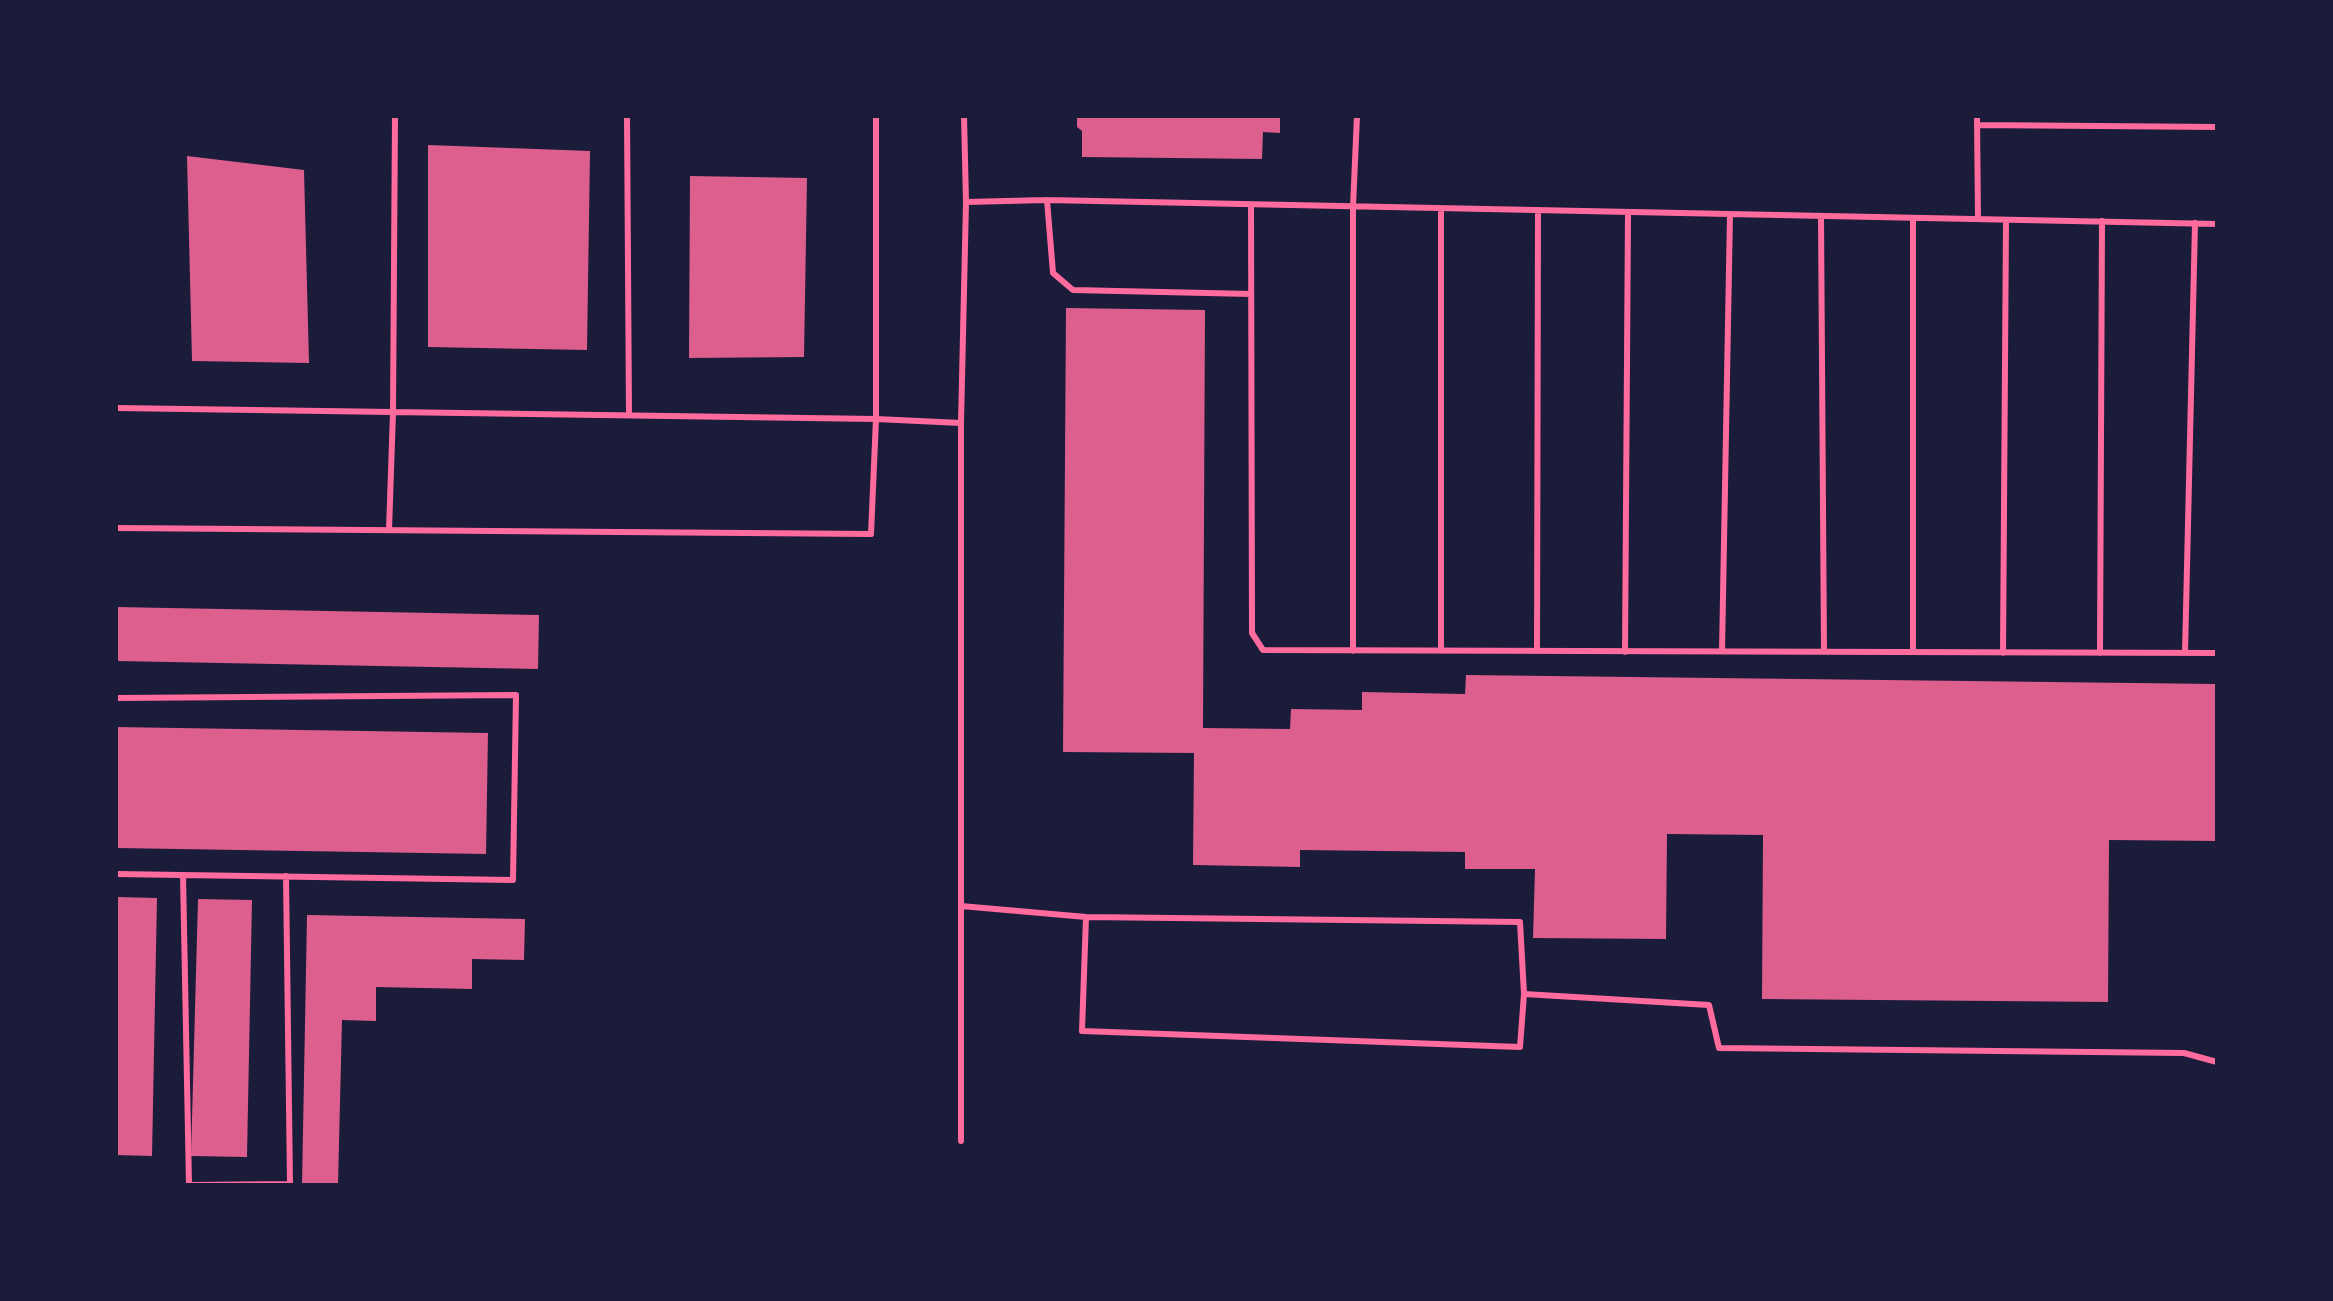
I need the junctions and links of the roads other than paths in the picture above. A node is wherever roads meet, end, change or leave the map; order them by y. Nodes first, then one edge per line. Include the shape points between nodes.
1 (395, 116) edge
2 (627, 116) edge
3 (876, 116) edge
4 (964, 116) edge
5 (1357, 116) edge
6 (1977, 116) edge
7 (1977, 125) junction
8 (2217, 127) edge
9 (1047, 200) junction
10 (966, 202) junction
11 (1251, 205) junction
12 (1353, 207) junction
13 (1441, 209) junction
14 (1538, 210) junction
15 (1628, 213) junction
16 (1730, 214) junction
17 (1821, 216) junction
18 (1913, 218) junction
19 (1978, 219) junction
20 (2006, 220) junction
21 (2102, 221) junction
22 (2195, 223) junction
23 (2217, 224) edge
24 (1251, 294) junction
25 (116, 408) edge
26 (393, 412) junction
27 (629, 415) junction
28 (876, 419) junction
29 (961, 423) junction
30 (116, 528) edge
31 (389, 530) junction
32 (1353, 651) junction
33 (1441, 651) junction
34 (1537, 651) junction
35 (1722, 651) junction
36 (1625, 652) junction
37 (1824, 652) junction
38 (1913, 652) junction
39 (2003, 653) junction
40 (2100, 653) junction
41 (2185, 653) junction
42 (2217, 653) edge
43 (116, 698) edge
44 (116, 874) edge
45 (183, 875) junction
46 (286, 876) junction
47 (961, 906) junction
48 (1086, 917) junction
49 (1524, 994) junction
50 (2217, 1062) edge
51 (961, 1141) dead end
52 (190, 1185) edge

1 - 26 lane
2 - 27 lane
3 - 28 lane
4 - 10 lane
5 - 12 lane
6 - 7 lane
7 - 8 lane
7 - 19 lane
9 - 10 lane
9 - 11 lane
9 - 24 lane via 1053,273 1073,290
10 - 29 lane
11 - 12 lane
11 - 24 lane
12 - 13 lane
12 - 32 lane
13 - 14 lane
13 - 33 lane
14 - 15 lane
14 - 34 lane
15 - 16 lane
15 - 36 lane
16 - 17 lane
16 - 35 lane
17 - 18 lane
17 - 37 lane
18 - 19 lane
18 - 38 lane
19 - 20 lane
20 - 21 lane
20 - 39 lane
21 - 22 lane
21 - 40 lane
22 - 23 lane
22 - 41 lane
24 - 32 lane via 1252,633 1263,650
25 - 26 lane
26 - 27 lane
26 - 31 lane
27 - 28 lane
28 - 29 lane
28 - 31 lane via 871,534
29 - 47 lane
30 - 31 lane
32 - 33 lane
33 - 34 lane
34 - 36 lane
35 - 36 lane
35 - 37 lane
37 - 38 lane
38 - 39 lane
39 - 40 lane
40 - 41 lane
41 - 42 lane
43 - 46 lane via 516,695 513,880
44 - 45 lane
45 - 46 lane
45 - 52 lane
46 - 52 lane via 290,1184
47 - 48 lane
47 - 51 lane
48 - 49 lane via 1520,922
48 - 49 lane via 1082,1031 1520,1047
49 - 50 lane via 1709,1005 1719,1048 2184,1053

